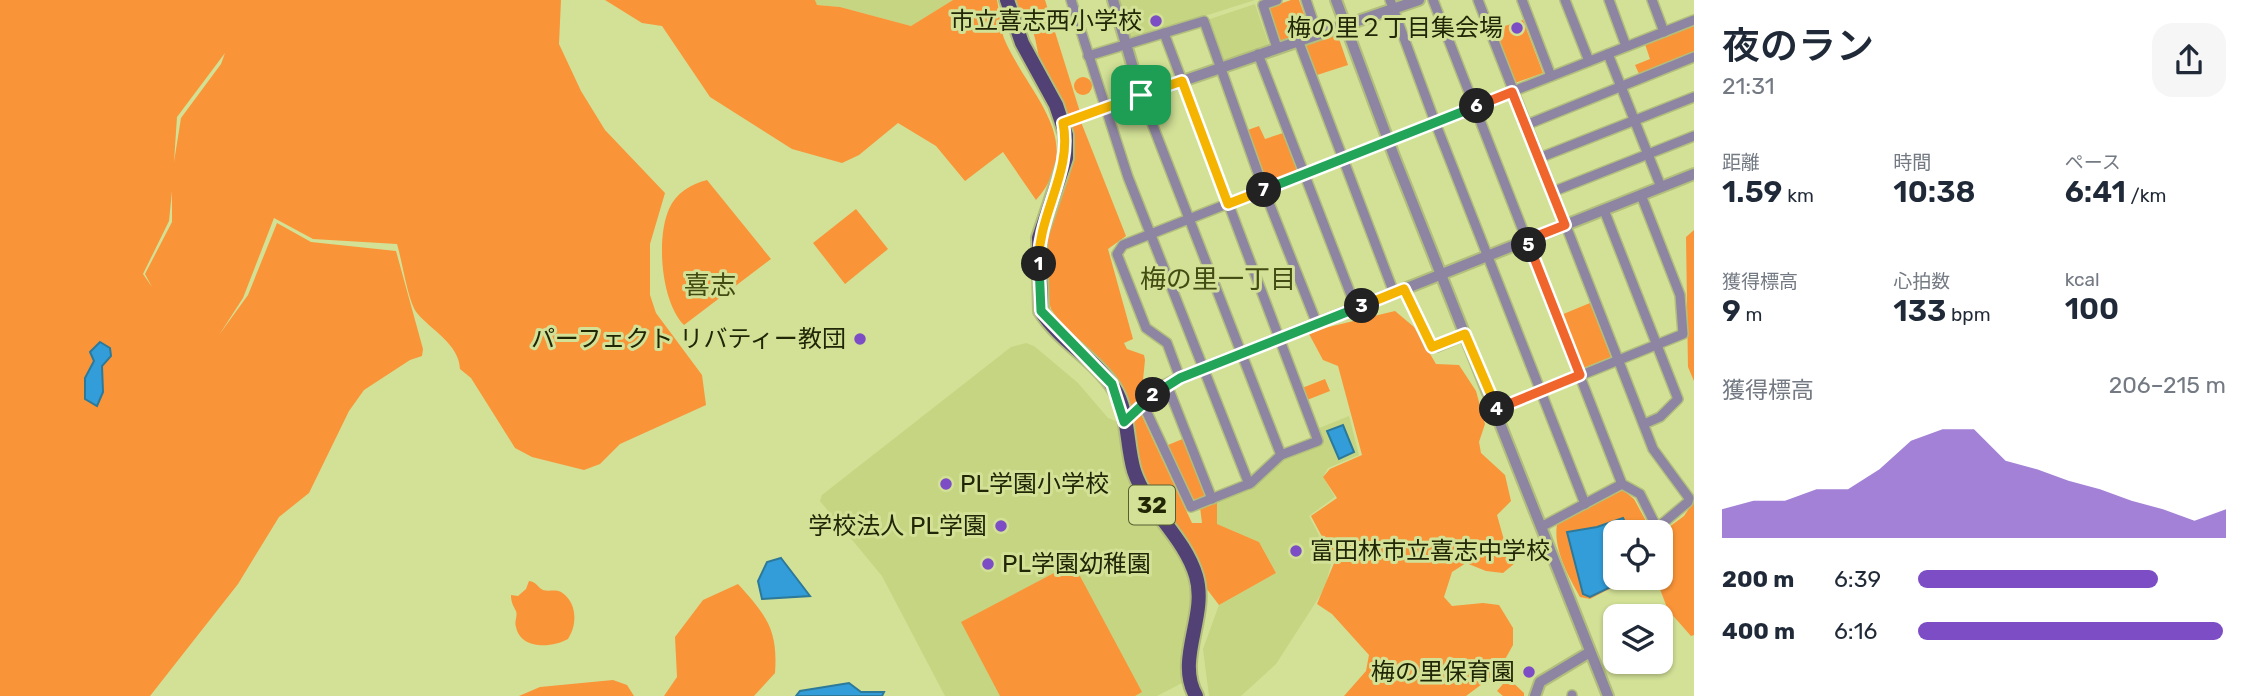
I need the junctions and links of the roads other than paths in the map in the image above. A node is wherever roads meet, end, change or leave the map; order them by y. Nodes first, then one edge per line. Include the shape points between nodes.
1 (1007, 0) edge
2 (1071, 0) edge
3 (1113, 0) edge
4 (1278, 0) edge
5 (1306, 0) edge
6 (1336, 0) edge
7 (1419, 0) edge
8 (1433, 0) edge
9 (1478, 0) edge
10 (1522, 0) edge
11 (1565, 0) edge
12 (1609, 0) edge
13 (1652, 0) edge
14 (1392, 4) edge
15 (1694, 20) edge
16 (1345, 24) junction
17 (1664, 32) junction
18 (1164, 33) junction
19 (1317, 33) junction
20 (1298, 40) junction
21 (1126, 44) junction
22 (1626, 46) junction
23 (1277, 48) junction
24 (1258, 54) junction
25 (1608, 54) junction
26 (1088, 56) junction
27 (1694, 57) edge
28 (1589, 61) junction
29 (1220, 68) junction
30 (1551, 76) junction
31 (1182, 81) junction
32 (1621, 87) junction
33 (1512, 92) junction
34 (1141, 95) junction
35 (1694, 97) edge
36 (1474, 107) junction
37 (1104, 108) junction
38 (1634, 120) junction
39 (1434, 122) junction
40 (1063, 123) junction
41 (1526, 125) junction
42 (1694, 136) edge
43 (1388, 141) junction
44 (1648, 154) junction
45 (1539, 158) junction
46 (1341, 159) junction
47 (1302, 174) junction
48 (1694, 174) edge
49 (1661, 187) junction
50 (1264, 190) junction
51 (1552, 192) junction
52 (1642, 195) junction
53 (1228, 204) junction
54 (1604, 209) junction
55 (1189, 219) junction
56 (1565, 225) junction
57 (1151, 234) junction
58 (1527, 240) junction
59 (1487, 256) junction
60 (1441, 274) junction
61 (1399, 291) junction
62 (1356, 308) junction
63 (1317, 324) junction
64 (1465, 334) junction
65 (1279, 339) junction
66 (1656, 345) junction
67 (1241, 354) junction
68 (1618, 360) junction
69 (1204, 369) junction
70 (1580, 375) junction
71 (1180, 378) junction
72 (1167, 385) junction
73 (1541, 391) junction
74 (1143, 404) junction
75 (1495, 410) junction
76 (1124, 422) junction
77 (1644, 424) junction
78 (1281, 455) junction
79 (1249, 484) junction
80 (1622, 484) junction
81 (1212, 499) junction
82 (1585, 504) junction
83 (1541, 527) junction
84 (1590, 652) junction
85 (1196, 696) edge
86 (1535, 696) edge
87 (1608, 696) edge

1 - 40 main road, 32 via 1022,43
2 - 26 street
3 - 21 street
4 - 23 street via 1263,5
5 - 19 street
6 - 16 street
7 - 14 street
8 - 36 street
9 - 33 street
10 - 30 street
11 - 28 street
12 - 22 street
13 - 17 street
14 - 16 street
14 - 39 street
15 - 17 street
16 - 19 street
16 - 43 street
17 - 22 street
18 - 21 street
18 - 29 street via 1204,21
18 - 31 street
19 - 20 street
20 - 23 street
20 - 46 street
21 - 26 street
21 - 34 street
22 - 25 street
23 - 24 street
24 - 29 street
24 - 47 street
25 - 28 street
25 - 32 street
26 - 37 street
27 - 32 street
28 - 30 street
29 - 31 street
29 - 50 street
30 - 33 street
31 - 34 street
31 - 53 street
32 - 38 street
32 - 41 street
33 - 36 street
33 - 41 street
34 - 37 street
34 - 55 street
35 - 38 street
36 - 39 street
36 - 58 street
37 - 40 street
37 - 57 street
38 - 44 street
38 - 45 street
39 - 43 street
39 - 59 street
40 - 76 main road, 32 via 1066,158 1038,246 1041,311 1112,384
41 - 45 street
42 - 44 street
43 - 46 street
43 - 60 street
44 - 49 street
44 - 51 street
45 - 51 street
46 - 47 street
46 - 61 street
47 - 50 street
47 - 62 street
48 - 49 street
49 - 52 street
50 - 53 street
50 - 63 street
51 - 56 street
52 - 54 street
52 - 66 street via 1680,295 1683,334
53 - 55 street
53 - 65 street
54 - 56 street
54 - 66 street
55 - 57 street
55 - 67 street
56 - 58 street
56 - 68 street
57 - 69 street
57 - 71 street via 1123,245 1117,254 1146,328 1167,343
58 - 59 street
58 - 70 street
59 - 60 street
59 - 73 street
60 - 61 street
60 - 64 street
61 - 62 street
61 - 64 street via 1432,347
62 - 63 street
63 - 65 street
64 - 75 street
65 - 67 street
65 - 78 street via 1318,441
66 - 68 street
66 - 77 street via 1678,399 1660,417
67 - 69 street
67 - 78 street
68 - 70 street
68 - 77 street
69 - 71 street
69 - 79 street
70 - 73 street
70 - 80 street
71 - 72 street
72 - 74 street
72 - 81 street
73 - 75 street
73 - 82 street
74 - 76 street
74 - 81 street via 1191,507
75 - 83 street
76 - 85 main road, 32 via 1140,485 1184,549 1197,580 1200,605 1189,660
77 - 80 street via 1653,449 1686,492 1688,502 1657,528 1640,494
78 - 79 street
79 - 81 street
80 - 82 street
82 - 83 street
83 - 84 street
84 - 86 street via 1541,682
84 - 87 street

